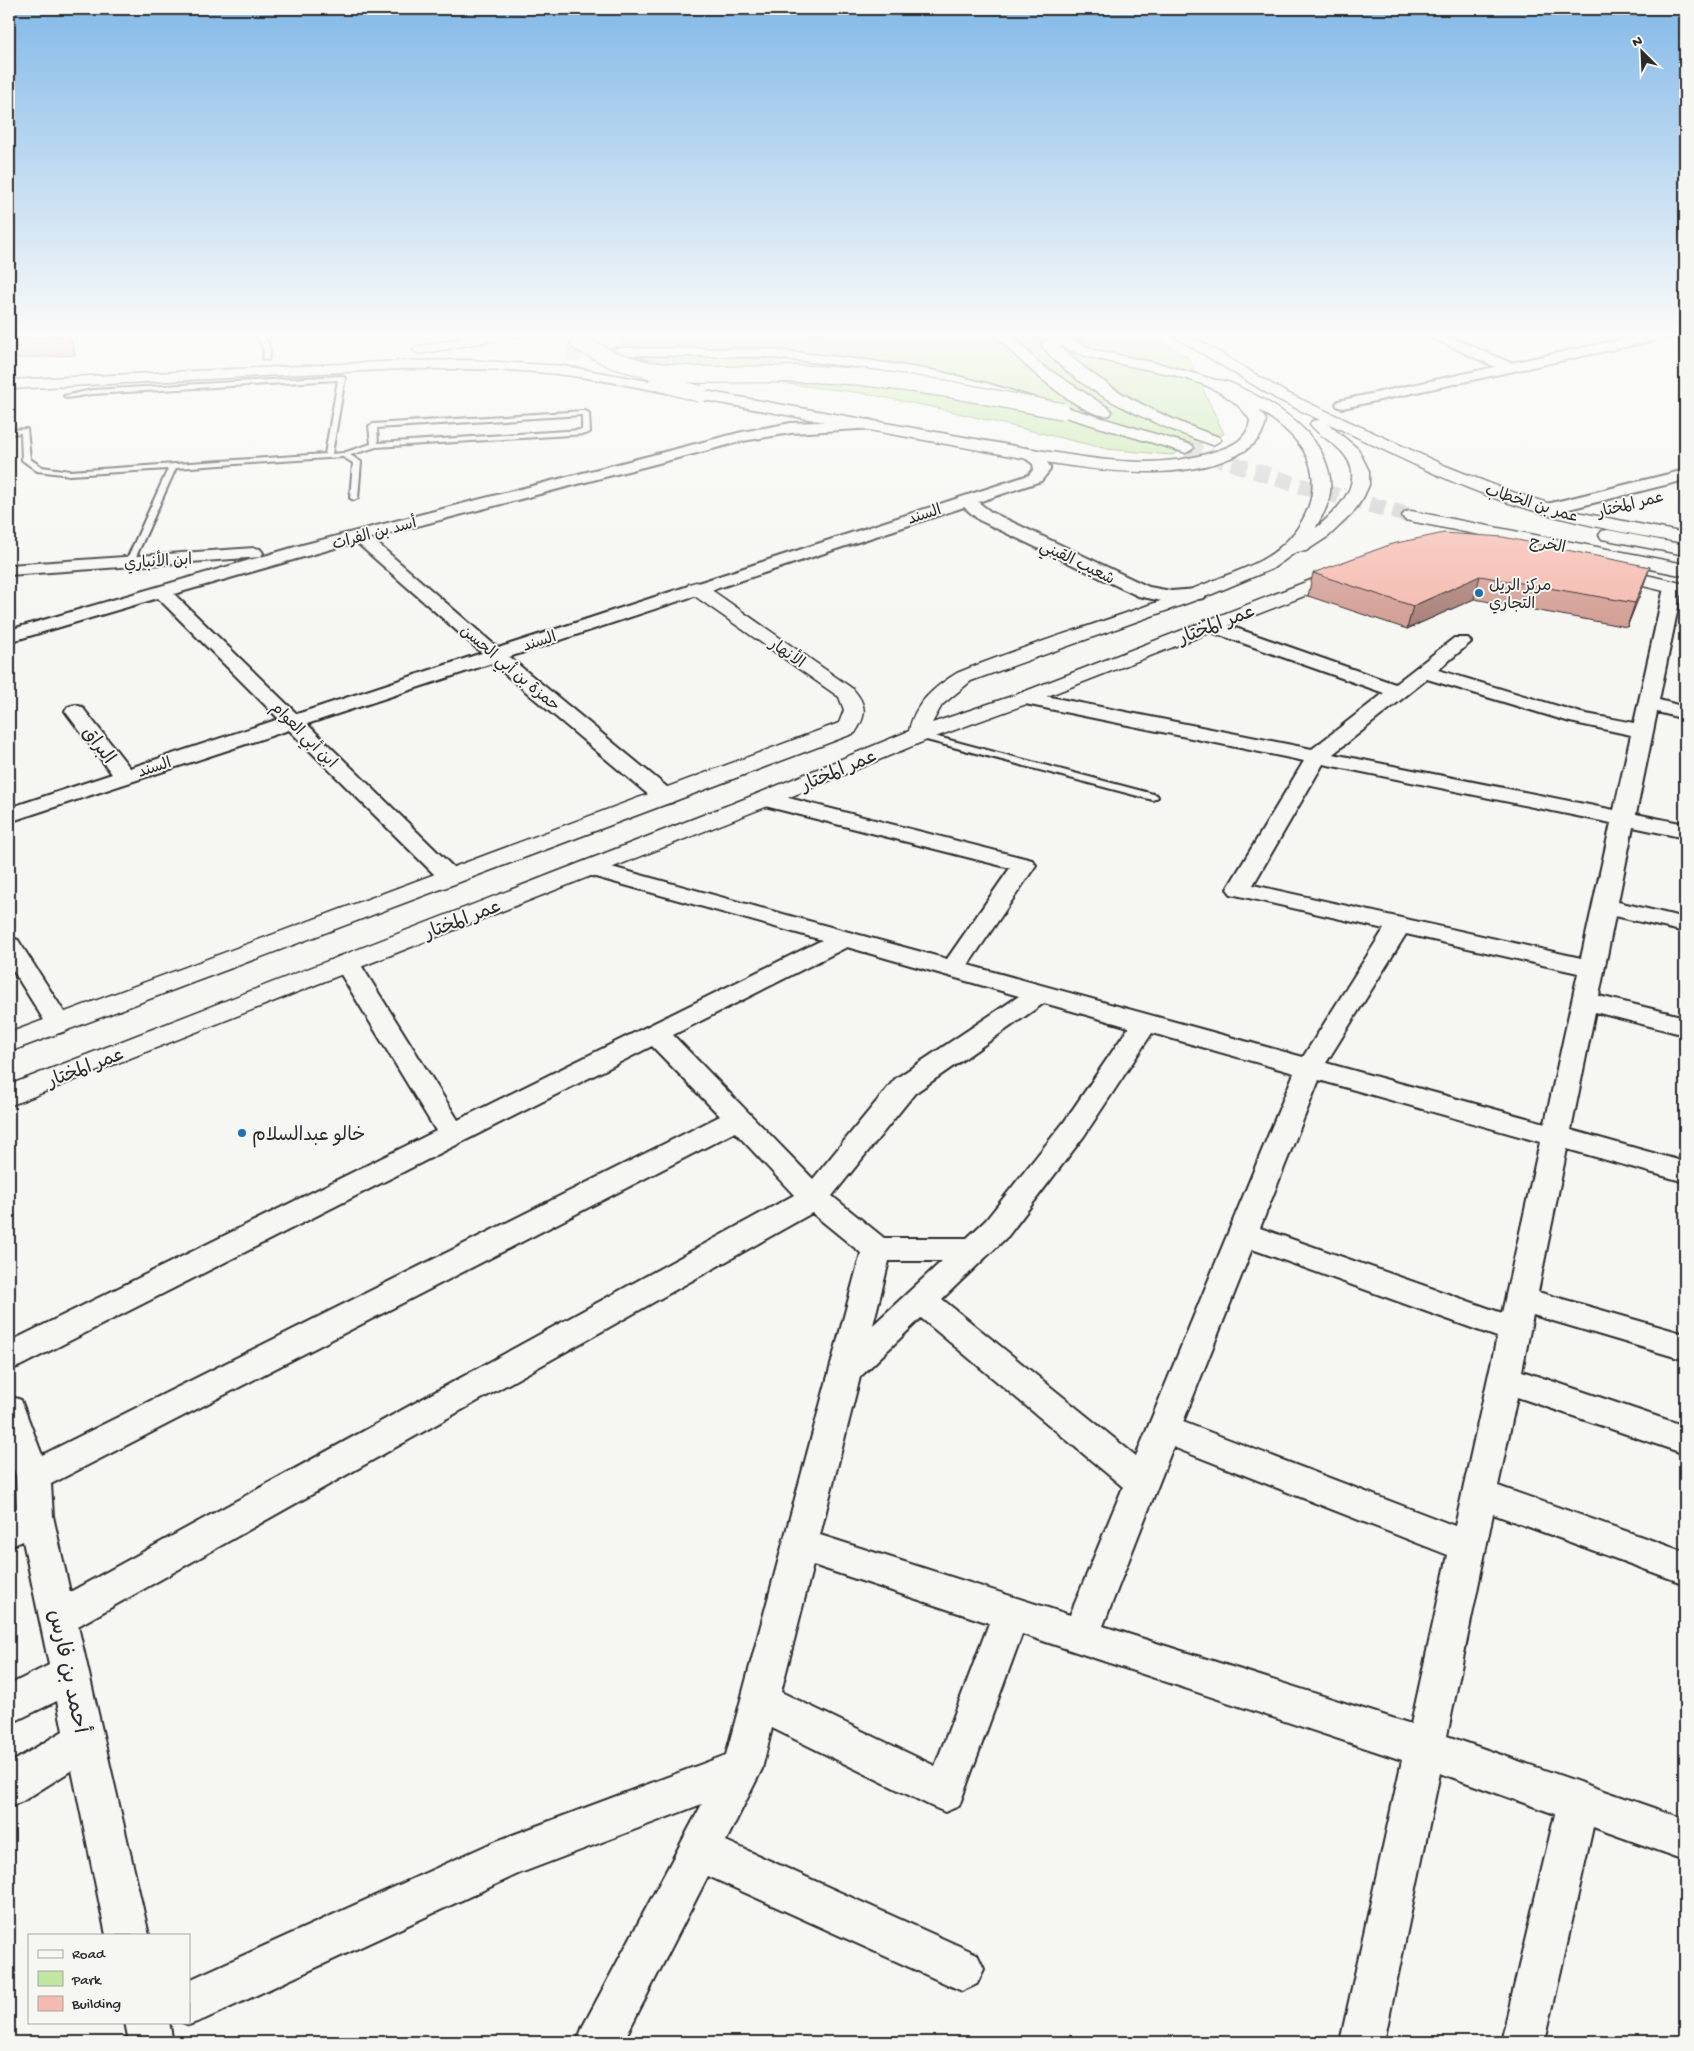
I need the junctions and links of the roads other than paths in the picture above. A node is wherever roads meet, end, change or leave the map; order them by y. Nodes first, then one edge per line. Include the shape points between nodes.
1 (333, 428) edge
2 (373, 428) edge
3 (586, 428) edge
4 (763, 428) edge
5 (799, 428) edge
6 (885, 428) edge
7 (1118, 428) edge
8 (1138, 428) edge
9 (1181, 428) edge
10 (1257, 428) edge
11 (1290, 428) edge
12 (1322, 428) edge
13 (1350, 428) edge
14 (9, 432) edge
15 (742, 438) junction
16 (1213, 440) tunnel mouth
17 (375, 445) junction
18 (1026, 453) junction
19 (344, 455) junction
20 (328, 456) junction
21 (173, 466) junction
22 (1685, 475) edge
23 (1685, 488) edge
24 (354, 498) dead end
25 (968, 499) junction
26 (1549, 509) junction
27 (1411, 516) tunnel mouth
28 (1515, 517) dead end
29 (1574, 517) junction
30 (359, 536) junction
31 (1685, 538) edge
32 (1454, 547) edge
33 (308, 550) junction
34 (1685, 550) edge
35 (130, 561) junction
36 (1272, 561) junction
37 (1364, 566) edge
38 (9, 570) edge
39 (1681, 582) edge
40 (696, 588) junction
41 (161, 591) junction
42 (1198, 594) junction
43 (1210, 625) junction
44 (9, 636) edge
45 (1462, 642) dead end
46 (495, 654) junction
47 (1424, 672) junction
48 (1399, 692) junction
49 (1025, 698) junction
50 (75, 711) dead end
51 (1685, 713) edge
52 (1646, 718) junction
53 (293, 721) junction
54 (847, 728) joint
55 (919, 735) junction
56 (1317, 756) junction
57 (125, 776) junction
58 (665, 797) junction
59 (1153, 798) dead end
60 (765, 800) junction
61 (9, 815) edge
62 (1624, 817) junction
63 (1685, 831) edge
64 (589, 868) junction
65 (450, 877) junction
66 (1605, 906) junction
67 (1399, 925) junction
68 (1685, 925) edge
69 (844, 939) junction
70 (9, 944) edge
71 (347, 963) junction
72 (1592, 968) junction
73 (953, 969) junction
74 (1041, 993) junction
75 (1585, 1001) junction
76 (1146, 1022) junction
77 (59, 1024) junction
78 (1685, 1026) edge
79 (655, 1034) junction
80 (9, 1043) edge
81 (1310, 1068) junction
82 (9, 1096) edge
83 (739, 1118) junction
84 (453, 1135) junction
85 (1556, 1136) junction
86 (1685, 1172) edge
87 (814, 1198) junction
88 (1243, 1234) junction
89 (877, 1250) junction
90 (974, 1250) junction
91 (1521, 1299) junction
92 (921, 1300) junction
93 (1514, 1330) junction
94 (1685, 1347) edge
95 (9, 1357) edge
96 (847, 1369) junction
97 (1504, 1379) junction
98 (9, 1410) edge
99 (1164, 1429) junction
100 (1685, 1440) edge
101 (33, 1476) junction
102 (1142, 1482) junction
103 (1479, 1494) junction
104 (22, 1523) edge
105 (801, 1545) junction
106 (1468, 1547) junction
107 (1685, 1568) edge
108 (1011, 1613) junction
109 (58, 1618) junction
110 (1080, 1636) junction
111 (70, 1674) junction
112 (760, 1702) junction
113 (9, 1705) edge
114 (84, 1740) junction
115 (1425, 1748) junction
116 (742, 1770) junction
117 (9, 1787) edge
118 (1578, 1802) junction
119 (1685, 1839) edge
120 (700, 1851) junction
121 (128, 1934) edge
122 (962, 1969) dead end
123 (190, 2003) edge
124 (147, 2024) edge
125 (151, 2042) edge
126 (599, 2042) edge
127 (1362, 2042) edge
128 (1523, 2042) edge

1 - 20 lane
2 - 17 lane
3 - 17 lane via 586,432
4 - 15 street, أسد بن الفرات
5 - 15 street, أسد بن الفرات
6 - 18 main road
7 - 8 main road via 1186,448
9 - 16 main road
10 - 18 main road via 1252,438 1222,455 1196,462 1150,467 1098,464
11 - 36 main road via 1312,449 1318,461 1322,486 1317,511 1300,537
12 - 36 main road via 1349,449 1359,464 1361,478 1356,495 1340,517 1312,540
13 - 26 main road, عمر بن الخطاب via 1440,470
14 - 21 lane via 24,431 26,460 40,469 70,473
15 - 30 street, أسد بن الفرات
17 - 19 lane
18 - 25 street, السند via 1041,462 1042,470 1035,478
19 - 20 lane
19 - 24 lane via 357,462
20 - 21 lane
21 - 35 lane
22 - 26 street, عمر المختار
23 - 29 street, عمر المختار
25 - 40 street, السند
25 - 42 street, شعيب القيني via 978,512 1138,590 1171,597
26 - 29 main road, عمر بن الخطاب
27 - 39 main road, الخرج
28 - 34 main road, الخرج
29 - 31 main road, عمر بن الخطاب
30 - 33 street, أسد بن الفرات
30 - 46 street, حمزة بن أبي الحسن
32 - 39 main road via 1532,554
33 - 35 street, ابن الأنباري
33 - 41 street, أسد بن الفرات
35 - 38 street, ابن الأنباري
36 - 42 main road
37 - 43 main road, عمر المختار
39 - 52 street via 1671,634
40 - 46 street, السند
40 - 54 main road, الأنهار via 846,693 855,705 856,713
41 - 44 street, أسد بن الفرات
41 - 53 street, ابن أبي العوام
42 - 55 main road via 964,677 931,703 924,713
43 - 48 street
43 - 49 main road, عمر المختار
45 - 47 street
46 - 53 street, السند
46 - 58 street, حمزة بن أبي الحسن
47 - 48 street
47 - 52 street via 1577,718
48 - 56 street
49 - 55 main road, عمر المختار
49 - 56 street
50 - 57 street, البراق
51 - 52 street
52 - 62 street
53 - 57 street, السند
53 - 65 street, ابن أبي العوام
54 - 58 main road, عمر المختار
55 - 59 lane
55 - 60 main road, عمر المختار
56 - 62 street
56 - 67 street via 1239,889
57 - 61 street, السند
58 - 65 main road, عمر المختار
60 - 64 main road, عمر المختار
60 - 73 street via 1024,865
62 - 63 street
62 - 66 street
64 - 69 street
64 - 71 main road, عمر المختار
65 - 77 main road, عمر المختار
66 - 68 street
66 - 72 street
67 - 72 street
67 - 81 street
69 - 73 street
69 - 79 street
70 - 77 street
71 - 82 main road, عمر المختار
71 - 84 street
72 - 75 street
73 - 74 street
74 - 76 street
74 - 87 street via 905,1086
75 - 78 street
75 - 85 street
76 - 81 street
76 - 90 street via 1074,1129 997,1228
77 - 80 main road, عمر المختار
79 - 83 street
79 - 84 street
81 - 85 street
81 - 88 street
83 - 87 street
83 - 101 street
84 - 95 street
85 - 86 street
85 - 91 street
87 - 89 street
87 - 109 street
88 - 93 street
88 - 99 street
89 - 90 street
89 - 96 street
90 - 92 street
91 - 93 street
91 - 94 street
92 - 96 street
92 - 102 street
93 - 97 street
96 - 105 street
97 - 100 street
97 - 103 street
98 - 101 street, أحمد بن فارس
99 - 102 street
99 - 106 street
101 - 104 street, أحمد بن فارس
102 - 110 street
103 - 106 street
103 - 107 street
104 - 109 street, أحمد بن فارس
105 - 108 street
105 - 112 street
106 - 115 street
108 - 110 street
108 - 112 street via 945,1792
109 - 111 street, أحمد بن فارس
110 - 115 street
111 - 113 street
111 - 114 street, أحمد بن فارس
112 - 116 street
114 - 117 street
114 - 121 street, أحمد بن فارس
115 - 118 street
115 - 127 street
116 - 120 street
116 - 123 street via 509,1857
118 - 119 street
118 - 128 street
120 - 122 street
120 - 126 street
124 - 125 street

